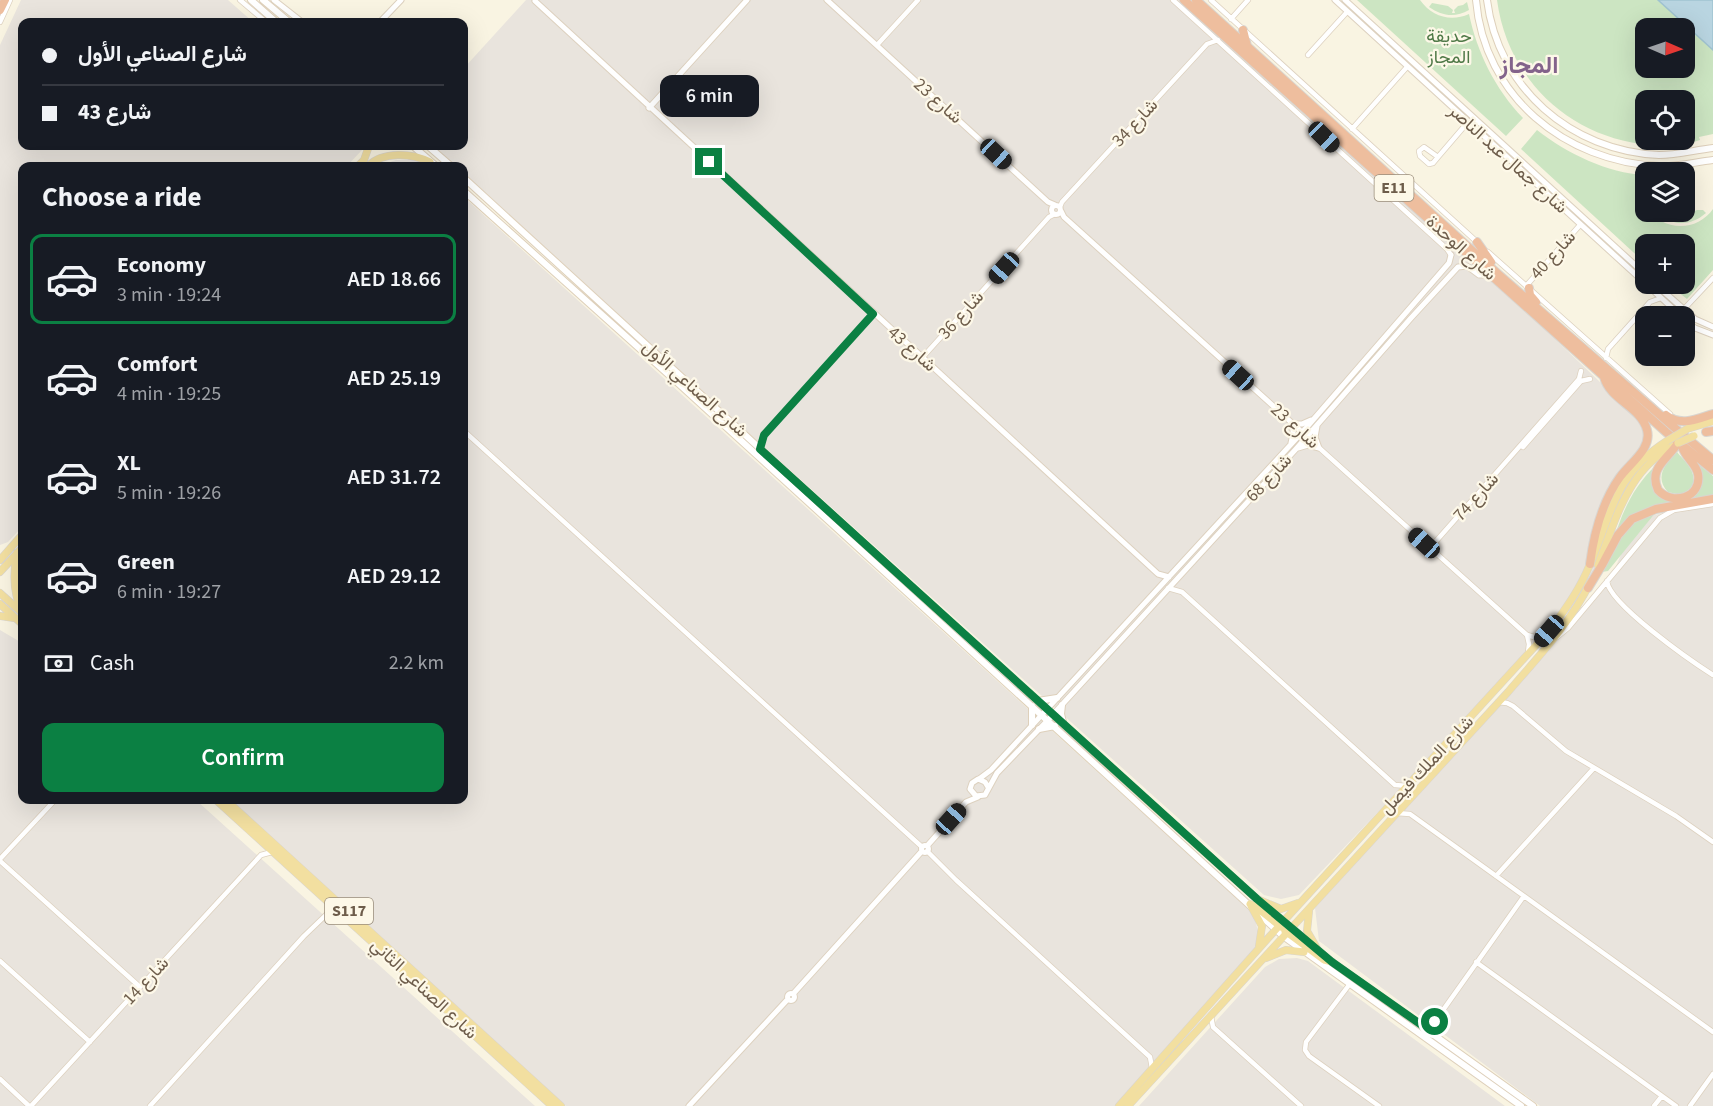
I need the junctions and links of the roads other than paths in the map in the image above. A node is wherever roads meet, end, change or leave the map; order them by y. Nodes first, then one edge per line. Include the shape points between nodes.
1 (5, 0) edge
2 (10, 0) edge
3 (240, 0) edge
4 (263, 0) edge
5 (274, 0) edge
6 (399, 0) edge
7 (747, 0) edge
8 (827, 0) edge
9 (918, 0) edge
10 (1173, 0) edge
11 (1184, 0) edge
12 (1248, 0) edge
13 (1335, 0) edge
14 (1345, 0) edge
15 (1480, 1) edge
16 (253, 2) edge
17 (535, 2) dead end
18 (1214, 2) edge
19 (1199, 3) edge
20 (0, 10) edge
21 (1347, 12) junction
22 (261, 18) edge
23 (262, 18) edge
24 (271, 18) edge
25 (284, 18) edge
26 (298, 18) edge
27 (382, 18) edge
28 (1365, 18) junction
29 (1231, 19) junction
30 (0, 22) edge
31 (1210, 28) junction
32 (1243, 30) junction
33 (1218, 40) junction
34 (1380, 42) junction
35 (1207, 44) junction
36 (877, 45) junction
37 (1247, 46) junction
38 (1398, 49) junction
39 (1308, 55) dead end
40 (1407, 67) junction
41 (1273, 80) junction
42 (1274, 91) junction
43 (649, 108) junction
44 (1468, 122) junction
45 (1352, 129) junction
46 (1713, 148) edge
47 (417, 150) edge
48 (432, 150) edge
49 (1654, 154) junction
50 (1438, 158) dead end
51 (1713, 160) edge
52 (370, 162) edge
53 (429, 162) edge
54 (431, 162) edge
55 (446, 162) edge
56 (1639, 162) edge
57 (1656, 162) edge
58 (1656, 162) edge
59 (1695, 162) edge
60 (1635, 164) edge
61 (468, 182) edge
62 (1391, 186) junction
63 (468, 195) edge
64 (1391, 197) junction
65 (1055, 209) junction
66 (1580, 225) junction
67 (1426, 230) junction
68 (1440, 230) junction
69 (1477, 242) junction
70 (1612, 254) junction
71 (1451, 255) joint
72 (1633, 263) joint
73 (1635, 273) edge
74 (1495, 275) junction
75 (1713, 278) edge
76 (1430, 285) junction
77 (1528, 287) junction
78 (1435, 292) junction
79 (1650, 294) edge
80 (1658, 294) edge
81 (1667, 294) edge
82 (1661, 298) junction
83 (1650, 302) junction
84 (1670, 306) edge
85 (1681, 306) edge
86 (1687, 306) edge
87 (873, 314) junction
88 (1545, 314) junction
89 (1695, 318) edge
90 (1398, 323) junction
91 (1695, 327) edge
92 (1713, 327) edge
93 (1713, 335) edge
94 (1608, 349) junction
95 (1598, 352) junction
96 (922, 358) junction
97 (1606, 358) junction
98 (1581, 371) dead end
99 (1604, 376) junction
100 (1359, 377) junction
101 (1590, 379) dead end
102 (1643, 401) junction
103 (1713, 412) edge
104 (1713, 421) edge
105 (1315, 422) junction
106 (1293, 424) junction
107 (1711, 431) edge
108 (1302, 432) junction
109 (468, 434) edge
110 (764, 435) junction
111 (1307, 437) junction
112 (750, 439) junction
113 (1291, 444) junction
114 (1680, 445) junction
115 (1319, 448) junction
116 (760, 449) junction
117 (1296, 449) junction
118 (1514, 454) junction
119 (1711, 457) edge
120 (1713, 470) edge
121 (1713, 499) edge
122 (1713, 504) edge
123 (18, 540) edge
124 (1436, 541) junction
125 (13, 546) junction
126 (1429, 548) junction
127 (0, 551) edge
128 (18, 552) edge
129 (0, 560) edge
130 (18, 563) edge
131 (1590, 564) junction
132 (0, 572) edge
133 (1158, 574) junction
134 (1169, 577) junction
135 (1178, 577) junction
136 (1607, 581) junction
137 (1161, 585) junction
138 (1168, 588) junction
139 (1587, 588) junction
140 (1182, 592) junction
141 (1598, 592) junction
142 (1610, 592) junction
143 (0, 593) edge
144 (18, 602) edge
145 (0, 604) edge
146 (18, 609) edge
147 (0, 616) edge
148 (14, 618) junction
149 (18, 621) edge
150 (1549, 631) junction
151 (1527, 635) junction
152 (1552, 640) junction
153 (1528, 655) junction
154 (1713, 675) edge
155 (1508, 692) junction
156 (1057, 698) junction
157 (1498, 702) junction
158 (1035, 703) junction
159 (1062, 705) junction
160 (1513, 706) junction
161 (1045, 712) junction
162 (1051, 717) junction
163 (1032, 725) junction
164 (1064, 725) junction
165 (1055, 726) junction
166 (1039, 729) junction
167 (1427, 765) junction
168 (1594, 768) junction
169 (979, 779) junction
170 (1422, 784) junction
171 (1395, 785) junction
172 (1408, 786) junction
173 (988, 787) junction
174 (970, 789) junction
175 (978, 797) junction
176 (1396, 800) junction
177 (1406, 801) junction
178 (966, 802) junction
179 (51, 804) edge
180 (220, 804) edge
181 (230, 804) edge
182 (1395, 813) junction
183 (1410, 814) junction
184 (261, 842) junction
185 (1713, 842) edge
186 (925, 849) junction
187 (272, 852) junction
188 (261, 855) junction
189 (0, 860) edge
190 (1496, 876) junction
191 (1307, 896) junction
192 (1524, 896) junction
193 (1257, 899) junction
194 (328, 902) junction
195 (1250, 904) junction
196 (1310, 908) junction
197 (338, 911) junction
198 (326, 914) junction
199 (1280, 926) junction
200 (1287, 932) junction
201 (1258, 949) junction
202 (1318, 950) junction
203 (1304, 952) junction
204 (1261, 960) junction
205 (0, 961) edge
206 (1332, 962) junction
207 (1476, 962) junction
208 (1349, 985) junction
209 (140, 987) junction
210 (1210, 1015) junction
211 (1436, 1020) junction
212 (1200, 1026) junction
213 (1423, 1026) junction
214 (1213, 1027) junction
215 (1713, 1032) edge
216 (1434, 1035) junction
217 (90, 1042) junction
218 (1150, 1057) junction
219 (1163, 1057) junction
220 (1152, 1070) junction
221 (1713, 1074) edge
222 (0, 1079) edge
223 (1662, 1096) junction
224 (1516, 1105) edge
225 (30, 1106) edge
226 (150, 1106) edge
227 (552, 1106) edge
228 (561, 1106) edge
229 (689, 1106) edge
230 (1119, 1106) edge
231 (1128, 1106) edge
232 (1301, 1106) edge
233 (1379, 1106) edge
234 (1533, 1106) edge
235 (1654, 1106) edge
236 (1676, 1106) edge
237 (1690, 1106) edge

1 - 20 highway
2 - 30 street
3 - 22 street
4 - 25 main road
5 - 26 street
6 - 27 street
7 - 43 street
8 - 36 street, شارع 23
9 - 36 street
10 - 31 street
11 - 31 highway, شارع الوحدة / E11
12 - 29 street
13 - 21 street, شارع جمال عبد الناصر
14 - 28 street, شارع جمال عبد الناصر
15 - 49 main road via 1515,77 1558,122 1596,142
15 - 60 main road via 1482,31 1492,58 1526,108 1577,147
16 - 23 main road
16 - 24 main road
17 - 43 street, شارع 43
18 - 19 highway
18 - 29 street
19 - 37 highway, شارع الوحدة / E11
21 - 28 street
21 - 34 street, شارع جمال عبد الناصر
21 - 39 street
28 - 38 street, شارع جمال عبد الناصر
29 - 32 street
31 - 33 street
31 - 35 street, شارع 34
31 - 41 highway, شارع الوحدة / E11
32 - 37 highway
32 - 45 street
33 - 35 street, شارع 34
33 - 42 street
34 - 38 street
34 - 40 street, شارع جمال عبد الناصر
35 - 65 street, شارع 34
36 - 65 street, شارع 23
37 - 74 highway, شارع الوحدة / E11
38 - 72 street, شارع جمال عبد الناصر
40 - 44 street, شارع جمال عبد الناصر
40 - 45 street
41 - 42 highway
41 - 62 highway, شارع الوحدة / E11
42 - 64 street
43 - 87 street, شارع 43
44 - 50 street
44 - 66 street, شارع جمال عبد الناصر
45 - 69 street
46 - 49 main road
47 - 54 main road
48 - 55 main road
49 - 58 main road
51 - 59 main road
52 - 53 main road via 402,155 418,156
56 - 57 main road
61 - 112 main road, شارع الصناعي الأول
62 - 64 highway
62 - 68 highway, شارع الوحدة / E11
63 - 158 main road, شارع الصناعي الأول
64 - 67 street
65 - 96 street, شارع 36
65 - 106 street, شارع 23
66 - 70 street, شارع جمال عبد الناصر
66 - 77 street, شارع 40
67 - 68 highway
67 - 71 street
68 - 74 highway, شارع الوحدة / E11
69 - 74 highway
69 - 77 street
70 - 72 street via 1630,266
70 - 73 street, شارع جمال عبد الناصر
71 - 76 street, شارع 68
74 - 78 street, شارع 68 via 1479,275 1462,265
74 - 88 highway, شارع الوحدة / E11
74 - 99 highway, شارع الوحدة / E11
75 - 86 street
76 - 78 street via 1438,282
76 - 90 street, شارع 68
77 - 88 highway
77 - 95 street
78 - 100 street, شارع 68
79 - 83 street
80 - 82 street, شارع جمال عبد الناصر
81 - 85 street, شارع جمال عبد الناصر
82 - 83 street
82 - 84 street, شارع جمال عبد الناصر
83 - 94 street
87 - 96 street, شارع 43
87 - 110 street
88 - 102 highway, شارع الوحدة / E11
89 - 92 street, شارع جمال عبد الناصر
90 - 100 street
90 - 105 street, شارع 68
91 - 93 street
94 - 95 street
94 - 97 street
95 - 97 street
96 - 133 street, شارع 43
97 - 103 street via 1673,415 1689,417
98 - 118 street, شارع 74 via 1579,379
99 - 114 highway, شارع الوحدة / E11
99 - 131 highway via 1608,389 1644,423 1648,435 1645,448 1621,476 1604,506
100 - 105 street, شارع 68
101 - 118 street, شارع 74 via 1581,381
102 - 103 highway via 1676,421 1690,421
102 - 119 highway, شارع الوحدة / E11
104 - 131 main road, شارع الملك فيصل, bridge via 1687,429 1643,458 1623,483
105 - 106 street
105 - 108 street, شارع 68
105 - 111 street, شارع 68
105 - 115 street
106 - 108 street, شارع 23
106 - 113 street
107 - 114 main road, شارع الملك فيصل, bridge
108 - 111 street, شارع 23
108 - 113 street, شارع 68
109 - 186 street
110 - 112 street
110 - 116 street
111 - 115 street, شارع 23
111 - 117 street, شارع 68
112 - 116 main road, شارع الصناعي الأول
113 - 134 street, شارع 68
114 - 114 highway via 1696,469 1698,482 1689,495 1671,499 1658,490 1655,475 1659,465
114 - 120 highway, شارع الوحدة / E11
114 - 139 main road, شارع الملك فيصل via 1654,459 1632,485 1616,514
115 - 117 street via 1308,445
115 - 126 street, شارع 23
116 - 158 main road, شارع الصناعي الأول
117 - 135 street, شارع 68
118 - 124 street, شارع 74
121 - 139 highway via 1656,509 1632,519
122 - 136 street via 1663,515
123 - 125 main road
124 - 126 street
124 - 126 street
125 - 127 main road
125 - 129 main road
126 - 151 street, شارع 23
128 - 132 main road
130 - 144 main road
131 - 150 main road, شارع الملك فيصل via 1571,601
133 - 134 street, شارع 43
133 - 137 street
134 - 137 street, شارع 68
135 - 138 street, شارع 68
135 - 140 street
136 - 141 street
136 - 142 street
137 - 156 street, شارع 68
138 - 140 street
138 - 159 street, شارع 68
139 - 152 main road, شارع الملك فيصل
140 - 171 street
141 - 142 street
141 - 152 street via 1564,632
142 - 154 street via 1673,648
143 - 146 main road
145 - 148 main road
147 - 148 main road
148 - 149 main road
150 - 151 street via 1534,637
150 - 153 main road, شارع الملك فيصل
151 - 153 street
152 - 155 main road, شارع الملك فيصل
153 - 167 main road, شارع الملك فيصل
155 - 157 main road, شارع الملك فيصل
155 - 160 street
156 - 158 main road
156 - 161 street, شارع 68
157 - 160 street
157 - 170 main road, شارع الملك فيصل
158 - 161 main road, شارع الصناعي الأول
158 - 163 main road
159 - 162 street, شارع 68
159 - 164 main road
160 - 168 street via 1558,745
161 - 162 main road, شارع الصناعي الأول
161 - 163 street, شارع 68
162 - 164 main road, شارع الصناعي الأول
162 - 165 main road, شارع الصناعي الأول
162 - 166 street, شارع 68
163 - 169 street, شارع 68
164 - 193 main road, شارع الصناعي الأول
165 - 166 main road
165 - 195 main road, شارع الصناعي الأول
166 - 173 street, شارع 68
167 - 170 main road via 1430,768 1419,782
167 - 172 main road, شارع الملك فيصل
168 - 185 street
168 - 190 street
169 - 173 street
169 - 174 street
170 - 177 main road, شارع الملك فيصل
171 - 172 street
171 - 176 street
172 - 176 main road, شارع الملك فيصل
173 - 175 street via 985,795
174 - 175 street
174 - 178 street
175 - 178 street
176 - 191 main road, شارع الملك فيصل
177 - 182 main road, شارع الملك فيصل
177 - 183 street
178 - 186 street
179 - 189 street
180 - 184 main road, شارع الصناعي الثاني / S117
181 - 228 main road, شارع الصناعي الثاني / S117
182 - 183 street
182 - 196 main road, شارع الملك فيصل
183 - 190 street
184 - 187 main road, شارع الصناعي الثاني / S117
184 - 188 street
186 - 218 street
186 - 229 street via 793,994 793,999 788,999
187 - 188 street
187 - 194 main road, شارع الصناعي الثاني / S117
188 - 209 street, شارع 14
189 - 209 street
190 - 192 street
191 - 193 main road via 1281,909
191 - 199 main road, شارع الملك فيصل
192 - 207 street
192 - 215 street
193 - 199 main road, شارع الصناعي الأول
194 - 197 main road, شارع الصناعي الثاني / S117
194 - 198 street
195 - 199 main road
195 - 201 main road via 1262,926
196 - 200 main road, شارع الملك فيصل
196 - 202 main road via 1307,928
197 - 198 street
197 - 227 main road, شارع الصناعي الثاني / S117
198 - 226 street
199 - 200 main road
199 - 201 main road, شارع الملك فيصل
200 - 202 main road
200 - 203 main road
200 - 204 main road, شارع الملك فيصل
200 - 206 main road
201 - 219 main road, شارع الملك فيصل
202 - 206 main road
203 - 204 main road via 1286,950
203 - 208 main road
204 - 210 main road, شارع الملك فيصل
205 - 217 street
206 - 213 main road
207 - 211 street
207 - 223 street
208 - 224 main road
208 - 233 street via 1306,1042 1305,1050
209 - 217 street, شارع 14
210 - 212 main road, شارع الملك فيصل
210 - 214 street
211 - 213 street
211 - 216 street
212 - 214 street
212 - 231 main road, شارع الملك فيصل
213 - 216 main road
214 - 232 street
216 - 234 main road
217 - 225 street, شارع 14
218 - 219 street
218 - 220 street
219 - 220 main road, شارع الملك فيصل
220 - 230 main road, شارع الملك فيصل
221 - 237 street
222 - 225 street
223 - 235 street
223 - 236 street

